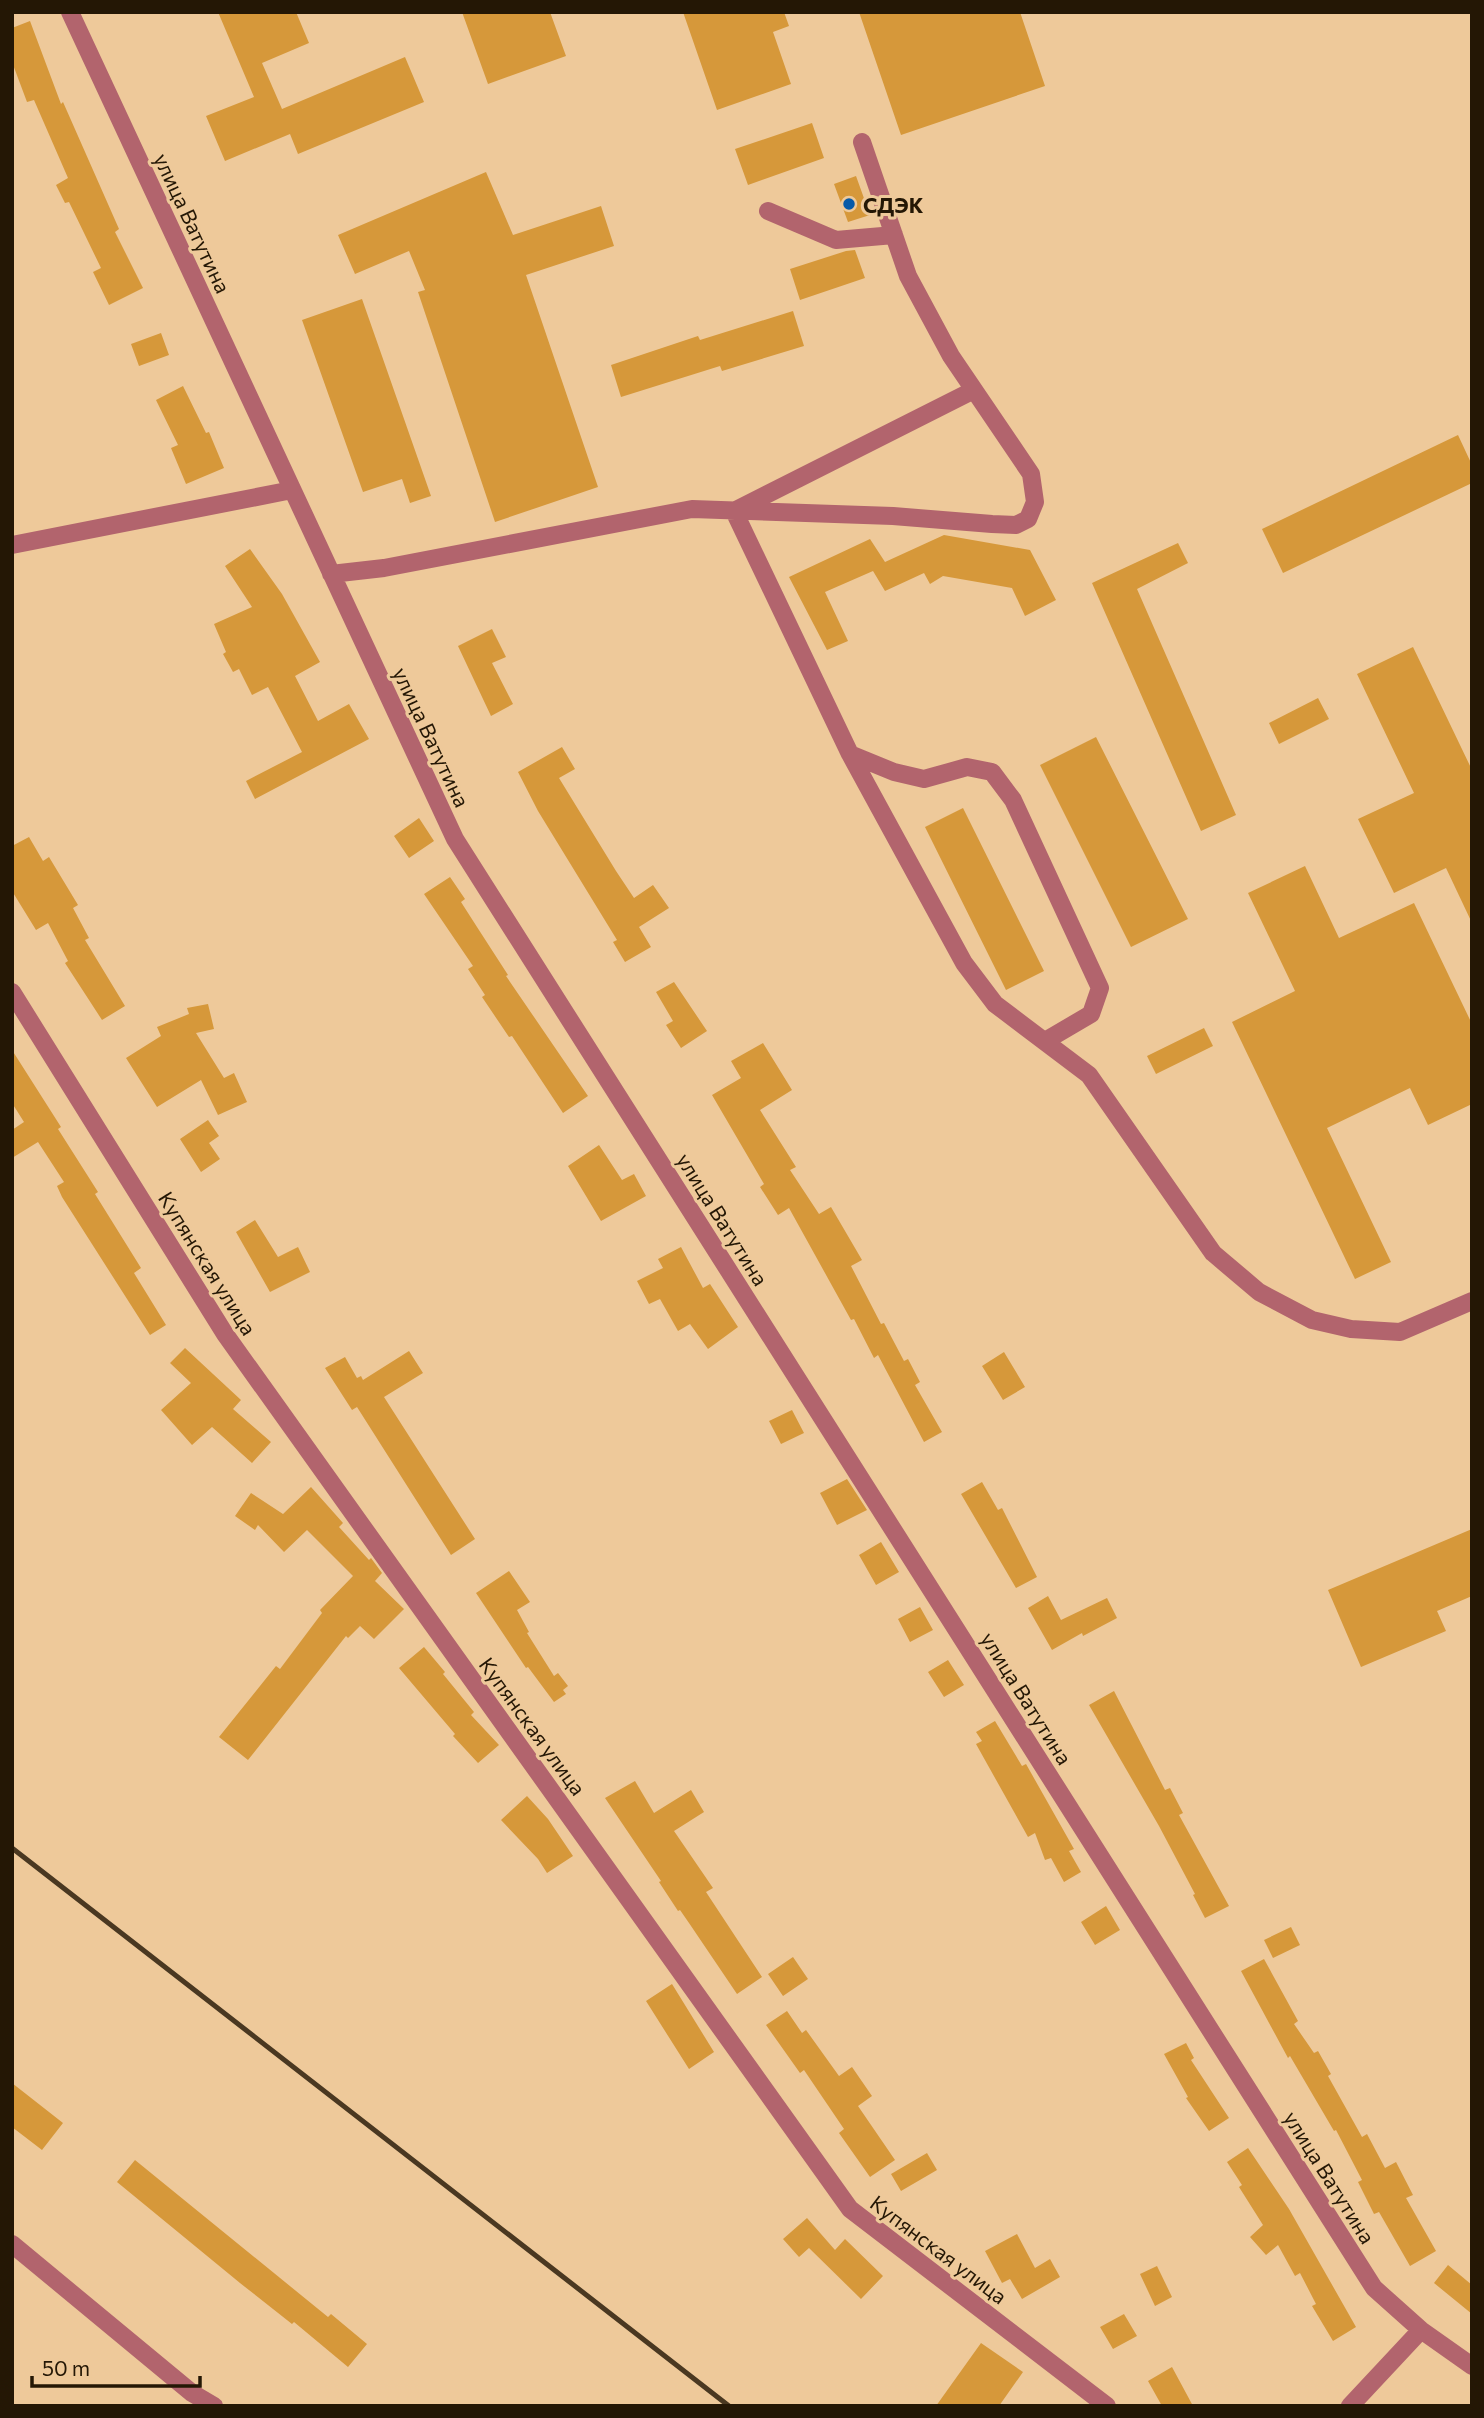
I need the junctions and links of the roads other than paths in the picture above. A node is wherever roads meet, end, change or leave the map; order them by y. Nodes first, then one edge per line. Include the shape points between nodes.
1 (70, 12) edge
2 (862, 142) dead end
3 (768, 211) dead end
4 (894, 235) junction
5 (974, 390) junction
6 (292, 491) junction
7 (734, 511) junction
8 (12, 545) edge
9 (331, 574) junction
10 (850, 754) junction
11 (12, 992) edge
12 (1045, 1041) junction
13 (1472, 1301) edge
14 (12, 2244) edge
15 (1421, 2330) junction
16 (1472, 2366) edge
17 (214, 2406) edge
18 (1107, 2406) edge
19 (1350, 2406) edge

1 - 6 street, улица Ватутина
2 - 4 street
3 - 4 street via 836,240
4 - 5 street via 908,276
5 - 7 street
5 - 7 street via 1031,474 1035,502 1028,519 1016,525
6 - 8 street
6 - 9 street, улица Ватутина
7 - 9 street via 692,509
7 - 10 street
9 - 15 street, улица Ватутина via 455,839 1374,2288
10 - 12 street via 964,963 995,1003
10 - 12 street via 924,779 967,767 992,772 1013,800 1100,988 1091,1014
11 - 18 street, Купянская улица via 225,1334 850,2209
12 - 13 street via 1089,1075 1213,1253 1259,1292 1312,1321 1400,1332
14 - 17 street via 192,2393
15 - 16 street, улица Ватутина
15 - 19 street

